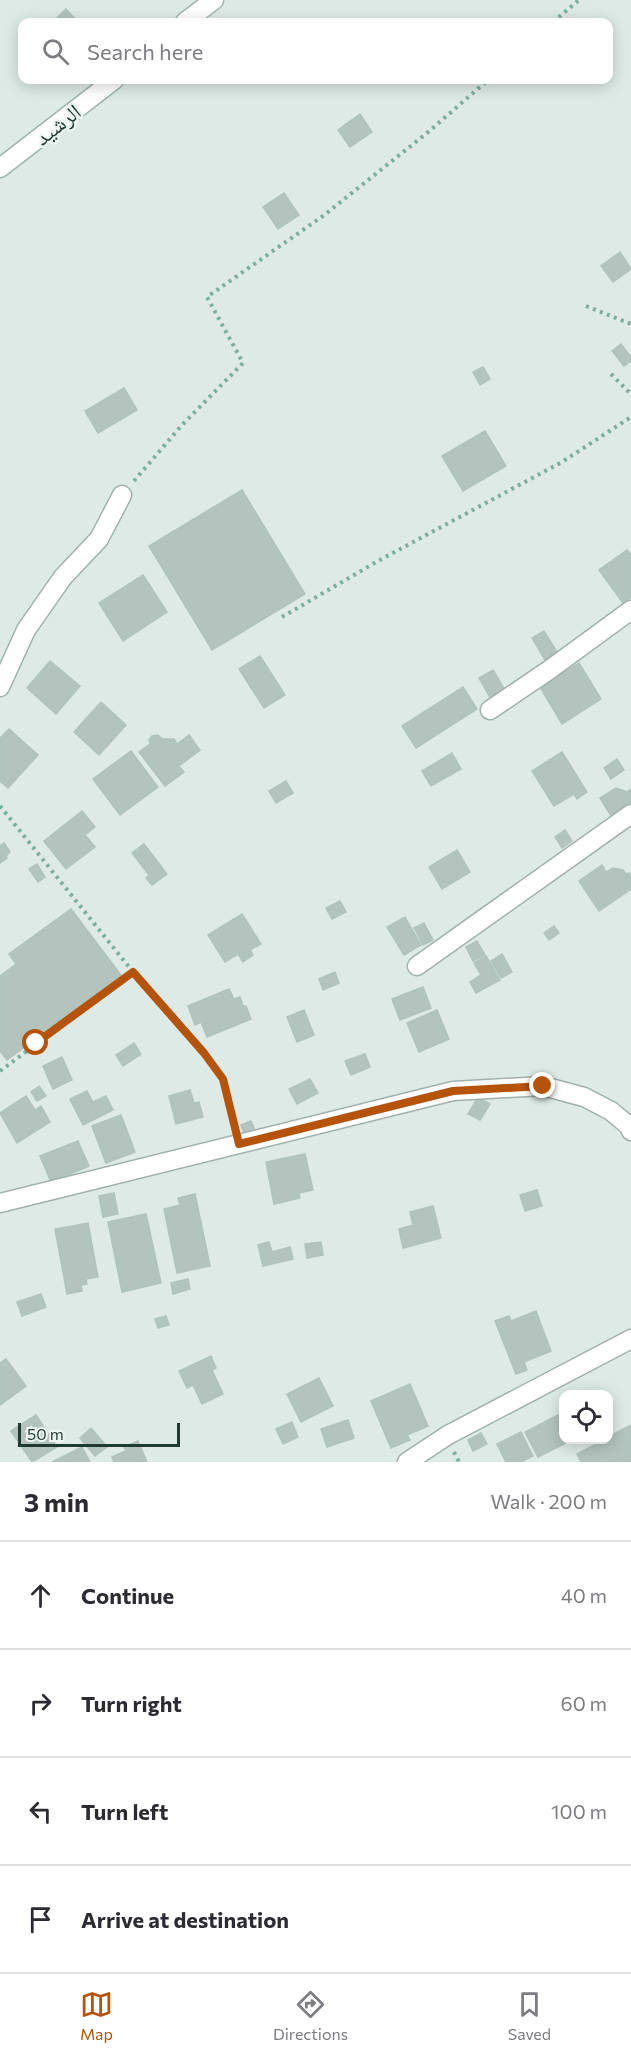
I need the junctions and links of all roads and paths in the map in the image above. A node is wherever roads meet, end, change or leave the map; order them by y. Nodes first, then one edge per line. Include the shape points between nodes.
1 (214, 0) edge
2 (579, 0) edge
3 (190, 18) edge
4 (558, 18) edge
5 (109, 84) edge
6 (483, 84) edge
7 (0, 168) edge
8 (586, 306) dead end
9 (631, 324) edge
10 (611, 374) dead end
11 (631, 394) edge
12 (631, 417) edge
13 (122, 495) joint
14 (631, 610) edge
15 (282, 617) dead end
16 (0, 687) edge
17 (490, 710) dead end
18 (0, 806) edge
19 (631, 814) edge
20 (417, 966) dead end
21 (133, 972) junction
22 (0, 1071) edge
23 (630, 1128) edge
24 (239, 1144) junction
25 (0, 1203) edge
26 (631, 1340) edge
27 (407, 1462) edge

1 - 3 street
2 - 4 path
5 - 7 street, الرشيد
6 - 13 path via 323,216 207,297 243,363 182,425
8 - 9 path
10 - 11 path
12 - 15 path via 562,462
13 - 16 street via 99,539 63,577 26,630
14 - 17 street
18 - 21 path
19 - 20 street
21 - 22 path
21 - 24 path via 223,1079
23 - 24 street via 611,1111 584,1097 543,1086 497,1087 453,1091
24 - 25 street
26 - 27 street via 448,1435

